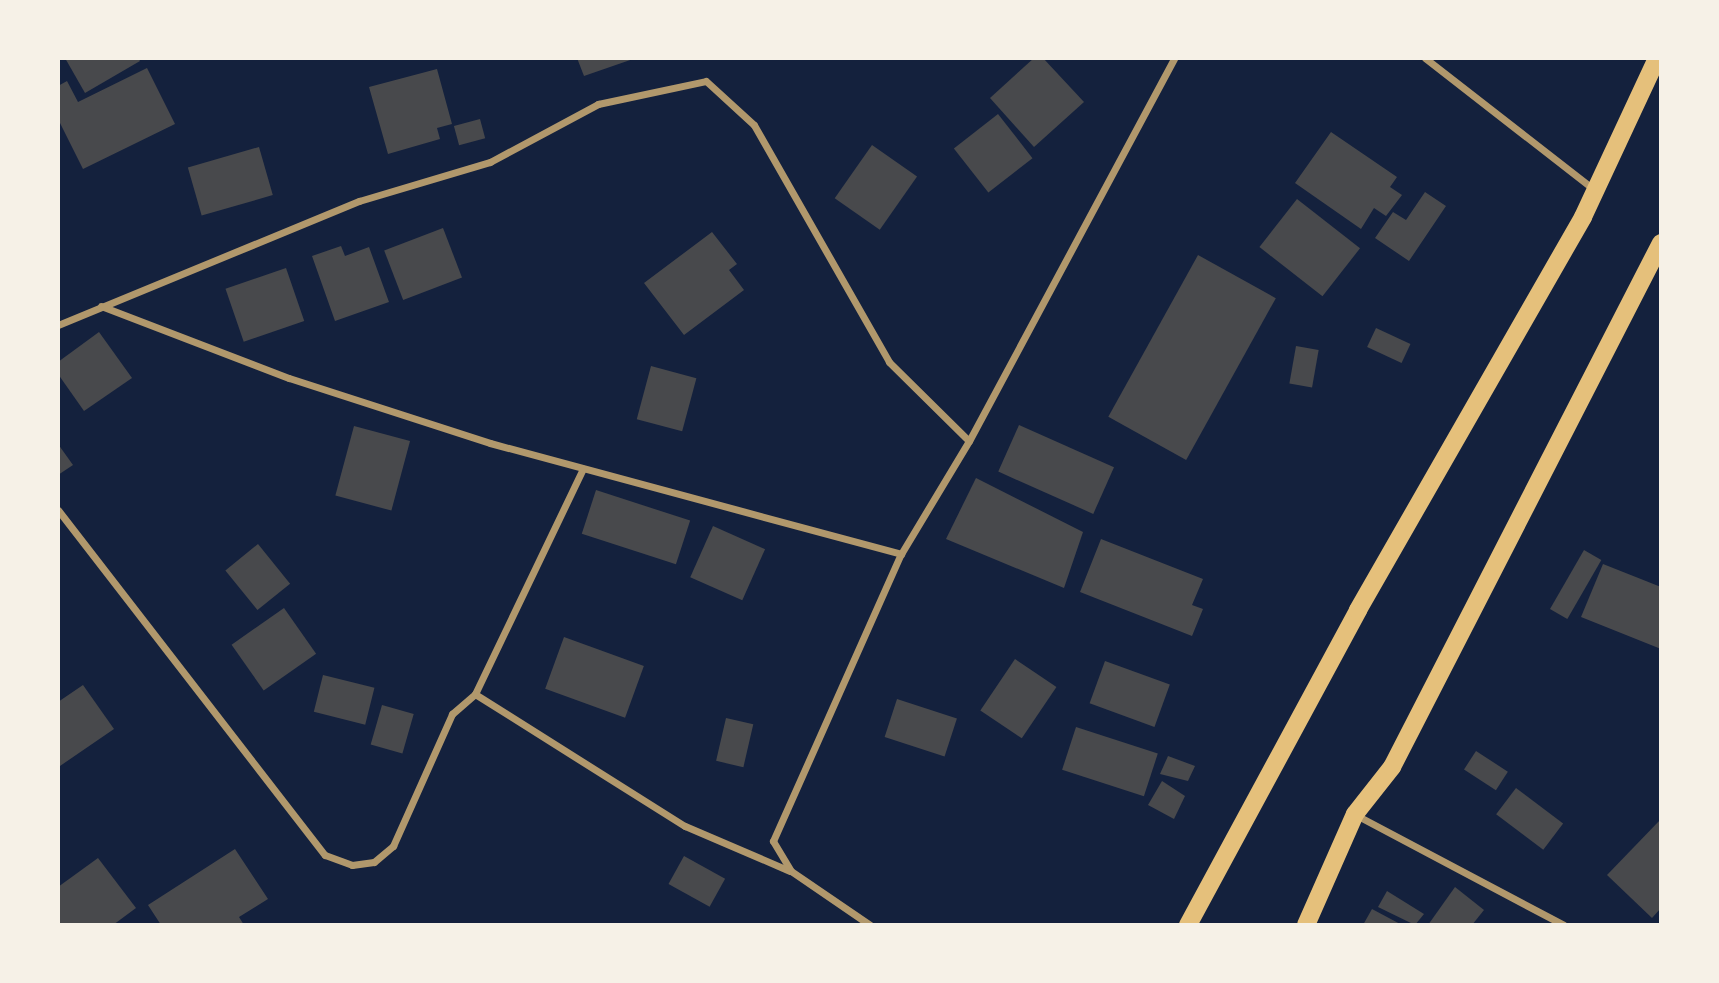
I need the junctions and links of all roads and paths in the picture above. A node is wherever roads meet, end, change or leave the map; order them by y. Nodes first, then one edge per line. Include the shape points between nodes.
1 (1174, 58) edge
2 (1425, 58) edge
3 (1657, 58) edge
4 (1595, 191) junction
5 (1661, 243) edge
6 (101, 306) junction
7 (58, 325) edge
8 (970, 441) junction
9 (583, 469) junction
10 (58, 510) edge
11 (901, 554) junction
12 (475, 694) junction
13 (1355, 814) junction
14 (791, 871) junction
15 (870, 925) edge
16 (1188, 925) edge
17 (1306, 925) edge
18 (1564, 925) edge

1 - 8 street
2 - 4 street
3 - 4 main road
4 - 16 main road
5 - 13 main road via 1392,767
6 - 7 street
6 - 8 street via 359,201 490,162 598,104 706,81 754,125 890,362
6 - 9 street via 289,378
8 - 11 street
9 - 11 street
9 - 12 street
10 - 12 street via 325,855 352,865 374,862 393,846 452,714
11 - 14 street via 773,841
12 - 14 street via 685,827
13 - 17 main road
13 - 18 street
14 - 15 street

